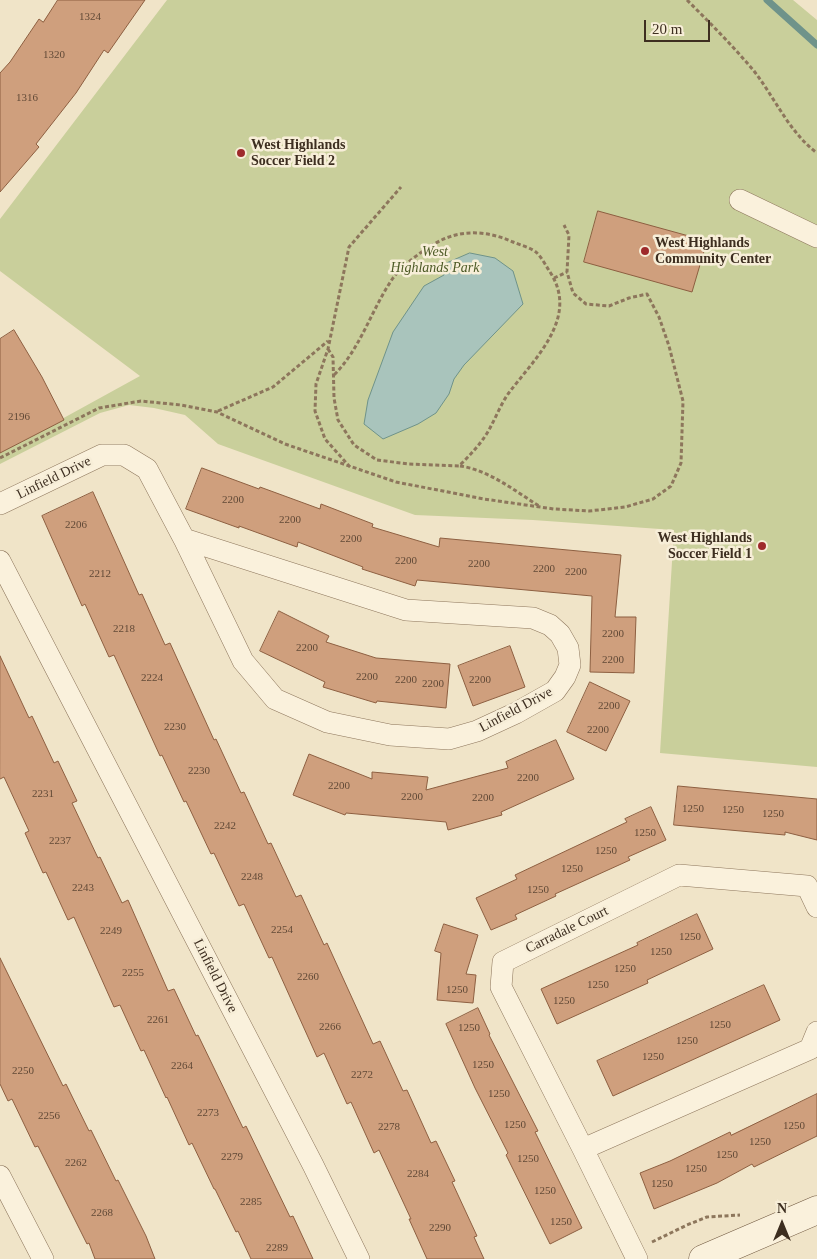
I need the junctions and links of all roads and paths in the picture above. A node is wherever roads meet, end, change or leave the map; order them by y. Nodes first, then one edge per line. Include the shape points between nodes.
1 (687, 0) edge
2 (817, 153) edge
3 (400, 187) dead end
4 (740, 200) dead end
5 (564, 225) dead end
6 (817, 237) edge
7 (567, 272) junction
8 (554, 278) junction
9 (328, 341) junction
10 (328, 349) junction
11 (334, 375) junction
12 (217, 412) junction
13 (0, 458) edge
14 (460, 466) junction
15 (350, 467) junction
16 (0, 504) edge
17 (541, 507) junction
18 (184, 539) junction
19 (0, 561) edge
20 (817, 907) edge
21 (817, 1032) edge
22 (583, 1149) junction
23 (0, 1176) edge
24 (817, 1210) edge
25 (746, 1215) dead end
26 (651, 1243) dead end
27 (43, 1259) edge
28 (359, 1259) edge
29 (637, 1259) edge
30 (704, 1259) edge

1 - 2 path via 754,72 806,145
3 - 9 path via 349,247
4 - 6 street
5 - 7 path via 568,235
7 - 8 path
7 - 17 path via 573,293 586,304 609,306 647,294 669,346 683,401 681,462 671,486 654,499 625,508 589,511
8 - 11 path via 536,252 508,239 478,231 457,233 414,257 394,277 345,363
8 - 14 path via 560,296 560,312 552,334 540,355 507,396 478,447
9 - 10 path
9 - 12 path via 273,387
10 - 11 path
10 - 15 path via 316,384 315,411 325,439
11 - 14 path via 338,420 354,445 377,460
12 - 13 path via 141,401 99,408
12 - 15 path via 285,444
14 - 17 path via 498,480
15 - 17 path via 396,482
16 - 18 street, Linfield Drive via 102,455 124,455 147,469
18 - 18 street, Linfield Drive via 243,661 275,699 327,722 390,735 449,739 477,731 555,692 570,665 568,648 560,634 550,625 533,618 406,610
19 - 28 street, Linfield Drive via 313,1164
20 - 22 street, Carradale Court via 807,886 679,875 503,962 502,987
21 - 22 street via 810,1049
22 - 29 street, Carradale Court
23 - 27 street
24 - 30 street
25 - 26 path via 706,1217

